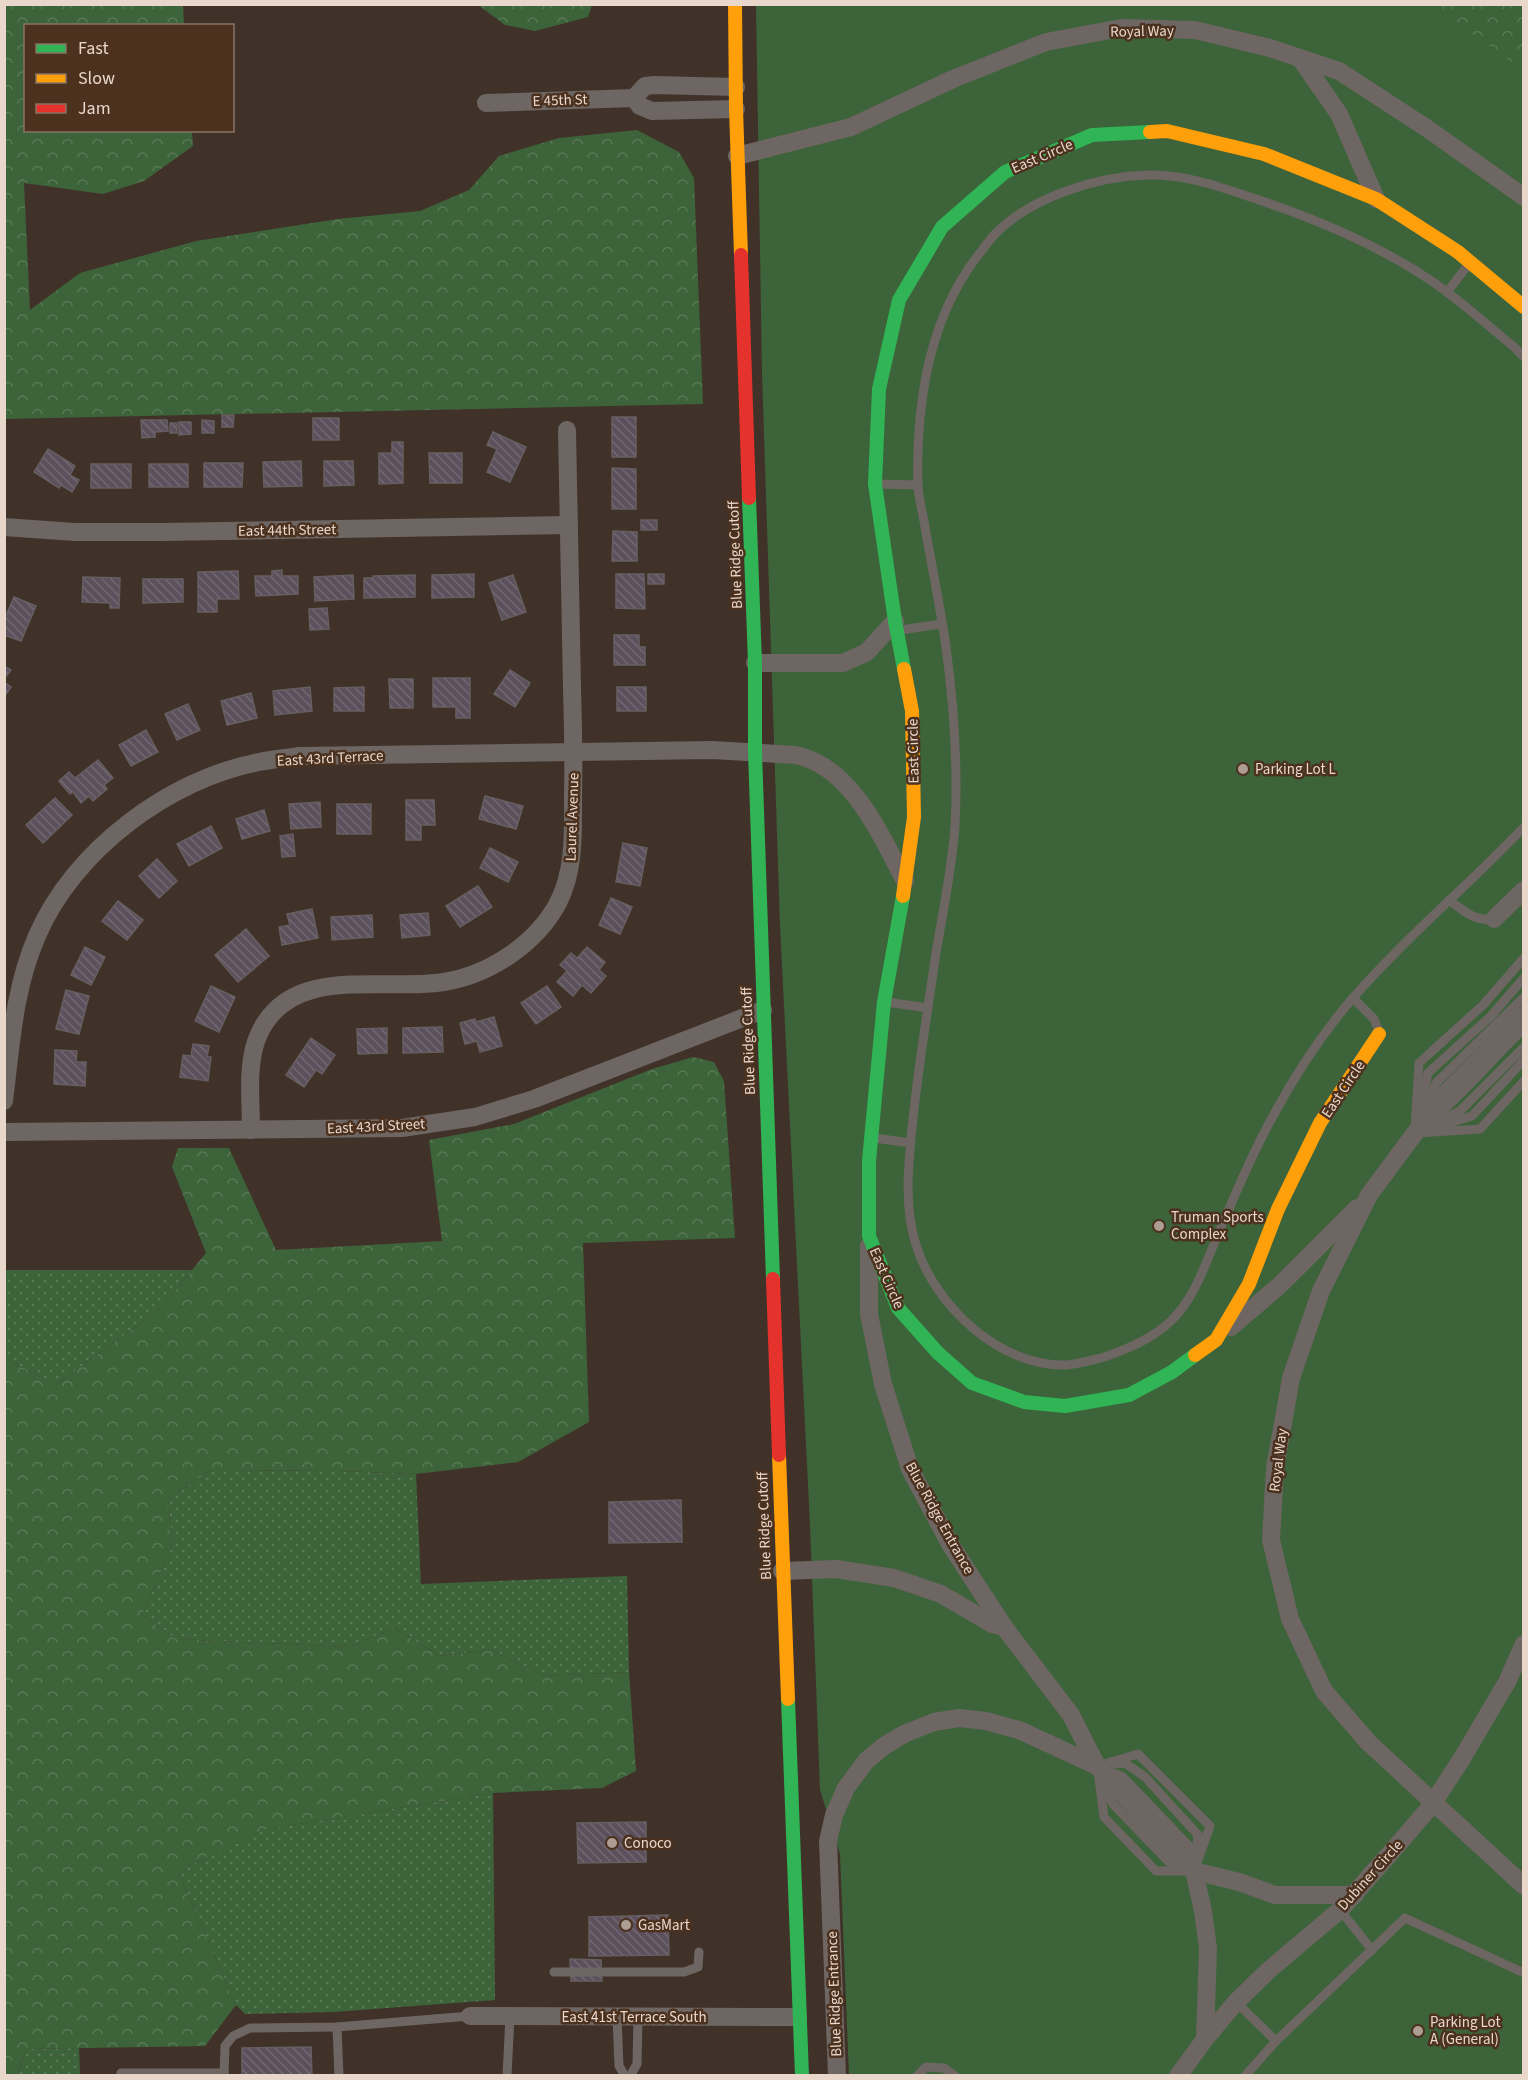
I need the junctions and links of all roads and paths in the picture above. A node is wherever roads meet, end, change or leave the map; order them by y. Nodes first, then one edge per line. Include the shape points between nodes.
1 (735, 4) edge
2 (1300, 58) junction
3 (736, 87) junction
4 (634, 98) junction
5 (486, 103) dead end
6 (736, 110) junction
7 (737, 156) junction
8 (1524, 197) edge
9 (1376, 200) junction
10 (1470, 262) junction
11 (1447, 292) junction
12 (1524, 308) edge
13 (1524, 357) edge
14 (567, 430) dead end
15 (875, 484) junction
16 (918, 485) junction
17 (569, 525) junction
18 (4, 527) edge
19 (942, 624) junction
20 (896, 626) junction
21 (755, 663) junction
22 (574, 752) junction
23 (755, 752) junction
24 (1524, 827) edge
25 (905, 883) junction
26 (1524, 890) edge
27 (1449, 900) junction
28 (1494, 919) joint
29 (1524, 958) edge
30 (1524, 978) edge
31 (1524, 997) edge
32 (1353, 998) junction
33 (884, 1002) junction
34 (928, 1008) junction
35 (763, 1010) junction
36 (1524, 1015) edge
37 (1524, 1029) edge
38 (1379, 1034) joint
39 (1524, 1047) edge
40 (1524, 1060) edge
41 (1524, 1081) edge
42 (4, 1101) edge
43 (251, 1130) junction
44 (4, 1132) edge
45 (1415, 1133) junction
46 (871, 1138) junction
47 (910, 1143) junction
48 (1369, 1195) junction
49 (869, 1236) junction
50 (1216, 1340) junction
51 (782, 1571) junction
52 (1004, 1627) junction
53 (1524, 1644) edge
54 (1097, 1766) junction
55 (1194, 1871) junction
56 (1524, 1886) edge
57 (1355, 1894) junction
58 (1340, 1910) junction
59 (1372, 1950) junction
60 (699, 1952) dead end
61 (554, 1972) dead end
62 (1524, 1973) edge
63 (1236, 2002) junction
64 (470, 2016) joint
65 (510, 2016) junction
66 (617, 2017) junction
67 (638, 2017) junction
68 (798, 2017) junction
69 (337, 2027) junction
70 (1205, 2039) junction
71 (1276, 2041) junction
72 (224, 2074) edge
73 (121, 2076) edge
74 (339, 2076) edge
75 (507, 2076) edge
76 (625, 2076) edge
77 (630, 2076) edge
78 (802, 2076) edge
79 (837, 2076) edge
80 (916, 2076) edge
81 (955, 2076) edge
82 (1178, 2076) edge
83 (1245, 2076) edge

1 - 3 street, Blue Ridge Cutoff
2 - 7 street, Royal Way via 1195,30 1121,28 1046,42 953,79 851,127
2 - 8 street, Royal Way via 1339,71
2 - 9 street via 1339,114
3 - 4 street, E 45th St via 645,86
3 - 6 street, Blue Ridge Cutoff
4 - 5 street, E 45th St
4 - 6 street, E 45th St via 652,111
6 - 7 street, Blue Ridge Cutoff
7 - 21 street, Blue Ridge Cutoff
9 - 10 street, East Circle
9 - 15 street, East Circle via 1264,154 1167,131 1092,135 1005,172 942,227 898,300 879,389
10 - 11 lane
10 - 12 street, East Circle
11 - 13 lane
11 - 16 lane via 1344,232 1210,184 1149,175 1109,179 1067,191 1023,212 996,232 963,274 947,304 926,371
14 - 17 street, Laurel Avenue
15 - 16 lane
15 - 20 street, East Circle
16 - 19 lane
17 - 18 street, East 44th Street via 162,532
17 - 22 street, Laurel Avenue
19 - 20 lane
19 - 34 lane via 954,729 955,826
20 - 21 street via 867,652 843,663
20 - 25 street, East Circle via 912,711 914,817
21 - 23 street, Blue Ridge Cutoff
22 - 23 street, East 43rd Terrace
22 - 42 street, East 43rd Terrace via 300,756 227,771 144,810 79,868 36,936 15,1003
22 - 43 street, Laurel Avenue via 570,866 558,903 547,921 532,938 498,962 453,980 416,985 320,987 294,996 266,1022 255,1046
23 - 25 street via 809,758 837,776 871,817
23 - 35 street, Blue Ridge Cutoff
24 - 27 lane
25 - 33 street, East Circle
26 - 28 street
27 - 28 lane via 1482,921
27 - 32 lane
29 - 45 lane via 1483,1005 1419,1063
30 - 45 lane via 1491,1016 1428,1074
31 - 45 lane via 1436,1083
32 - 38 lane via 1374,1018
32 - 47 lane via 1271,1118 1198,1283 1178,1314 1154,1336 1100,1358 1069,1365 1036,1362 1006,1350 974,1330 951,1307 916,1245 908,1203
33 - 34 lane
33 - 46 street, East Circle
34 - 47 lane
35 - 43 street, East 43rd Street via 534,1099 475,1117 402,1128
35 - 51 street, Blue Ridge Cutoff
36 - 45 street, Royal Way via 1448,1091
37 - 45 lane via 1455,1101
38 - 50 street, East Circle via 1320,1123 1278,1209 1249,1284
39 - 45 lane via 1460,1111
40 - 45 lane via 1472,1116
41 - 45 lane via 1480,1130
43 - 44 street, East 43rd Street
45 - 48 street, Royal Way
46 - 47 lane
46 - 49 street, East Circle
48 - 50 street, East Circle via 1280,1285
48 - 56 street, Royal Way via 1321,1291 1290,1378 1275,1468 1271,1540 1290,1619 1324,1691 1368,1742
49 - 50 street, East Circle via 898,1308 938,1353 972,1383 1024,1402 1065,1406 1129,1395 1172,1372
49 - 52 street, Blue Ridge Entrance via 869,1314 883,1384 910,1469 950,1544
51 - 52 street via 836,1569 894,1578 941,1594
51 - 68 street, Blue Ridge Cutoff
52 - 54 street, Blue Ridge Entrance via 1071,1715
53 - 57 street, Dubiner Circle, bridge via 1507,1682 1431,1806
54 - 55 street
54 - 55 lane via 1104,1817 1156,1871
54 - 55 lane via 1125,1763 1145,1777 1198,1835
54 - 55 lane via 1138,1754 1210,1826
54 - 79 street, Blue Ridge Entrance via 1019,1730 959,1718 934,1722 904,1734 866,1761 846,1788 828,1841
55 - 57 street via 1275,1895
55 - 70 street via 1208,1948
57 - 58 street, Dubiner Circle
58 - 59 lane
58 - 63 street, Dubiner Circle
59 - 62 lane via 1405,1918
59 - 71 lane
60 - 61 lane via 698,1967 684,1972
63 - 70 street, Dubiner Circle
63 - 71 lane
64 - 65 street, East 41st Terrace South
64 - 69 lane
65 - 66 street, East 41st Terrace South
65 - 75 lane
66 - 67 street, East 41st Terrace South
66 - 76 lane via 619,2066
67 - 68 street, East 41st Terrace South
67 - 77 lane via 638,2064
68 - 78 street, Blue Ridge Cutoff
69 - 72 lane via 250,2028 233,2036 225,2046
69 - 74 lane
70 - 82 street, Dubiner Circle
71 - 83 lane
72 - 73 lane
80 - 81 lane via 926,2067 944,2068

